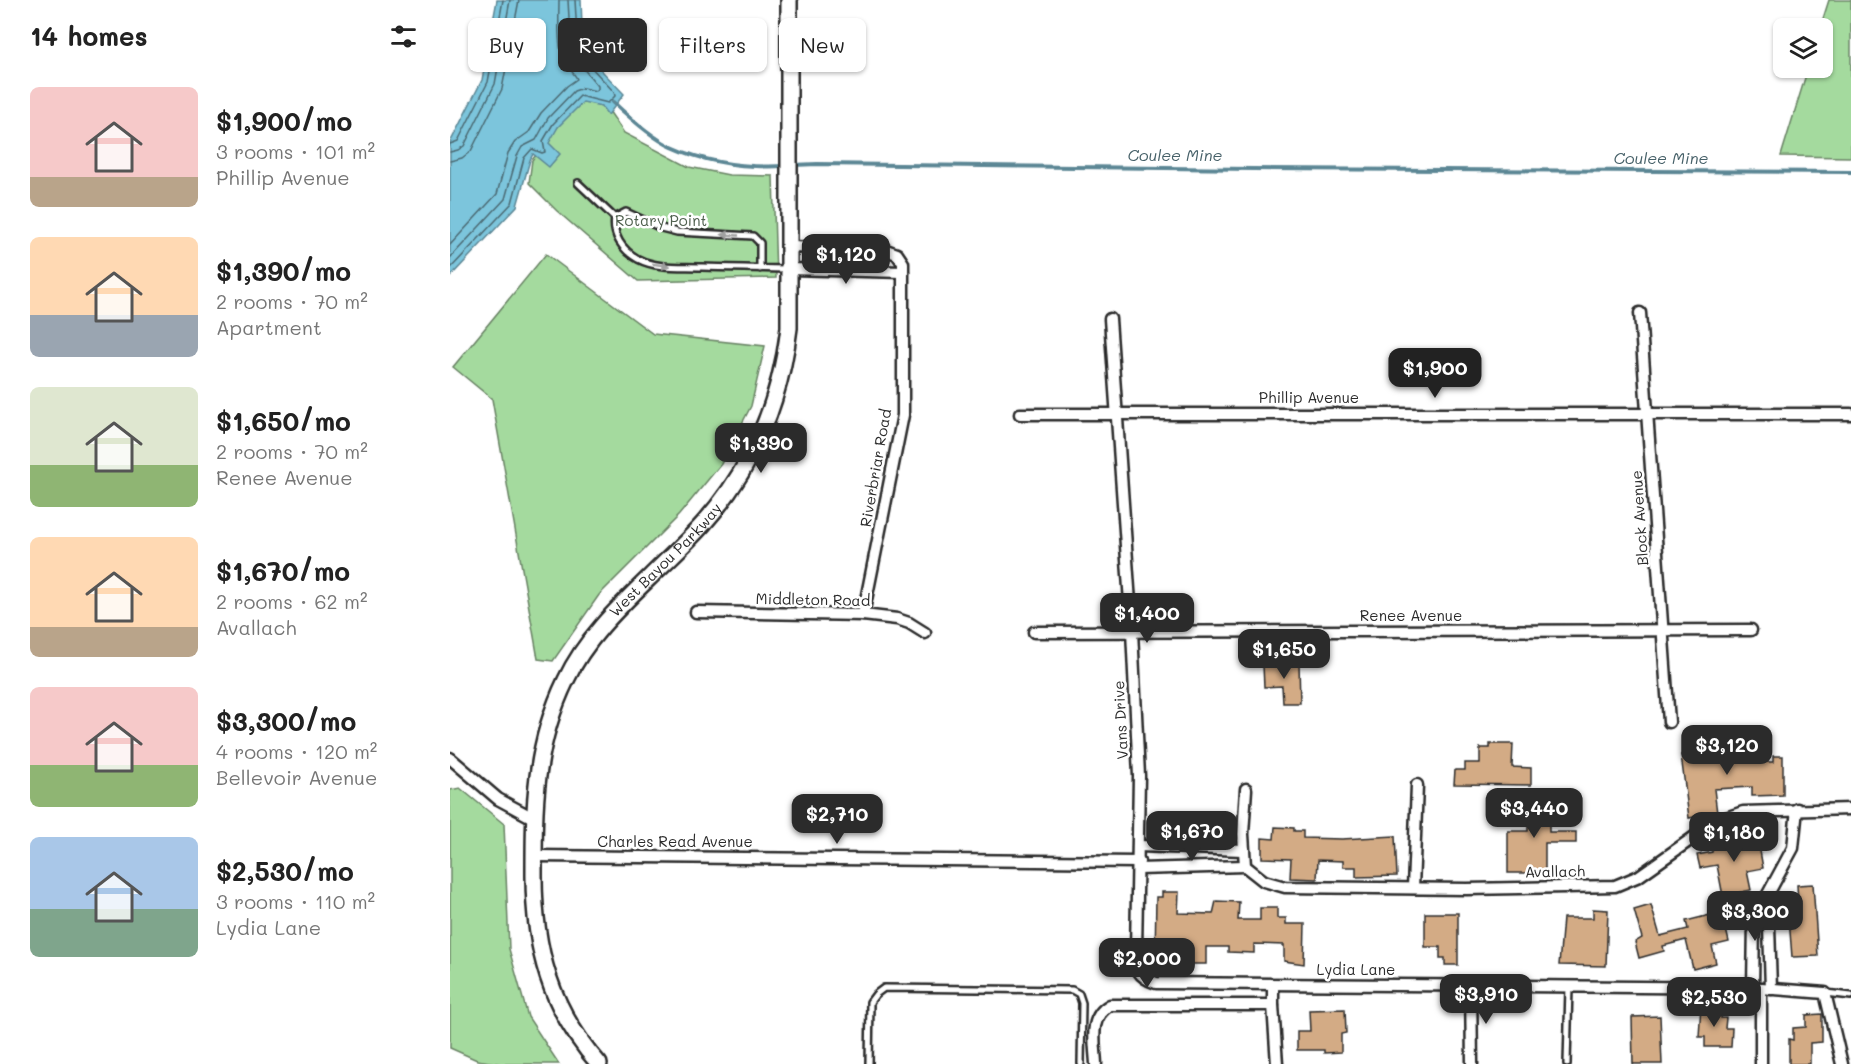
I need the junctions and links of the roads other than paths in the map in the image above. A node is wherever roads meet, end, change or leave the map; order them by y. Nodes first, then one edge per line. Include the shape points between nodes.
1 (789, 0) edge
2 (578, 183) dead end
3 (615, 218) junction
4 (789, 247) junction
5 (760, 269) junction
6 (790, 269) junction
7 (903, 272) junction
8 (1640, 313) dead end
9 (1110, 319) dead end
10 (1116, 413) junction
11 (1647, 413) junction
12 (1020, 414) dead end
13 (1851, 414) edge
14 (696, 612) dead end
15 (863, 615) junction
16 (1751, 630) dead end
17 (1132, 631) junction
18 (1662, 631) junction
19 (1034, 632) dead end
20 (925, 633) dead end
21 (1669, 722) dead end
22 (450, 759) edge
23 (1417, 785) dead end
24 (1245, 789) dead end
25 (1797, 809) junction
26 (1851, 809) edge
27 (535, 819) junction
28 (1139, 846) junction
29 (1243, 850) junction
30 (534, 856) junction
31 (1139, 866) junction
32 (1245, 866) junction
33 (1413, 888) junction
34 (1768, 895) junction
35 (1140, 976) joint
36 (1274, 985) junction
37 (1471, 986) junction
38 (1569, 987) junction
39 (1762, 989) junction
40 (1826, 993) junction
41 (1851, 996) edge
42 (1273, 1005) junction
43 (598, 1064) edge
44 (869, 1064) edge
45 (1081, 1064) edge
46 (1096, 1064) edge
47 (1277, 1064) edge
48 (1472, 1064) edge
49 (1567, 1064) edge
50 (1761, 1064) edge
51 (1842, 1064) edge

1 - 4 street, West Bayou Parkway
2 - 3 lane
3 -> 5 lane via 613,230 624,249 638,259 654,264
5 -> 3 lane via 760,243 753,236 677,232 626,212
4 - 6 street, West Bayou Parkway
4 - 7 street, Riverbriar Road via 886,250 897,254
5 - 6 lane
6 - 7 street
6 - 27 street, West Bayou Parkway via 787,348 766,427 724,498 615,611 572,669 555,706 543,748
7 - 15 street, Riverbriar Road via 903,415
8 - 11 street, Block Avenue
9 - 10 street, Vans Drive
10 - 11 street, Phillip Avenue
10 - 12 street, Phillip Avenue
10 - 17 street, Vans Drive
11 - 13 street, Phillip Avenue
11 - 18 street, Block Avenue
14 - 15 street, Middleton Road
15 - 20 street, Middleton Road via 897,619
16 - 18 street, Renee Avenue
17 - 18 street, Renee Avenue
17 - 19 street, Renee Avenue
17 - 28 street, Vans Drive
18 - 21 street, Block Avenue
22 - 27 street via 498,800
23 - 33 street
24 - 29 street
25 - 26 street, Avallach
25 - 33 street, Avallach via 1743,812 1717,821 1639,876 1615,886
25 - 34 street via 1792,848
27 - 30 street, West Bayou Parkway
28 - 29 street
28 - 31 street, Vans Drive
29 - 32 street
30 - 31 street, Charles Read Avenue
30 - 43 street, West Bayou Parkway via 534,904 546,972 564,1017
31 - 32 street
31 - 35 street, Vans Drive via 1136,952
32 - 33 street, Avallach via 1264,881 1285,887
34 - 39 street
34 - 39 street via 1754,920
35 - 36 street, Lydia Lane via 1156,983
36 - 37 street, Lydia Lane
36 - 42 street
37 - 38 street, Lydia Lane
37 - 48 street
38 - 39 street, Lydia Lane
38 - 49 lane
39 - 40 street, Lydia Lane
39 - 50 street
40 - 41 lane
40 - 51 street
42 - 46 street via 1110,1005 1102,1009 1095,1024
42 - 47 street
44 - 45 lane via 870,1002 884,988 1072,990 1079,994 1082,1003

